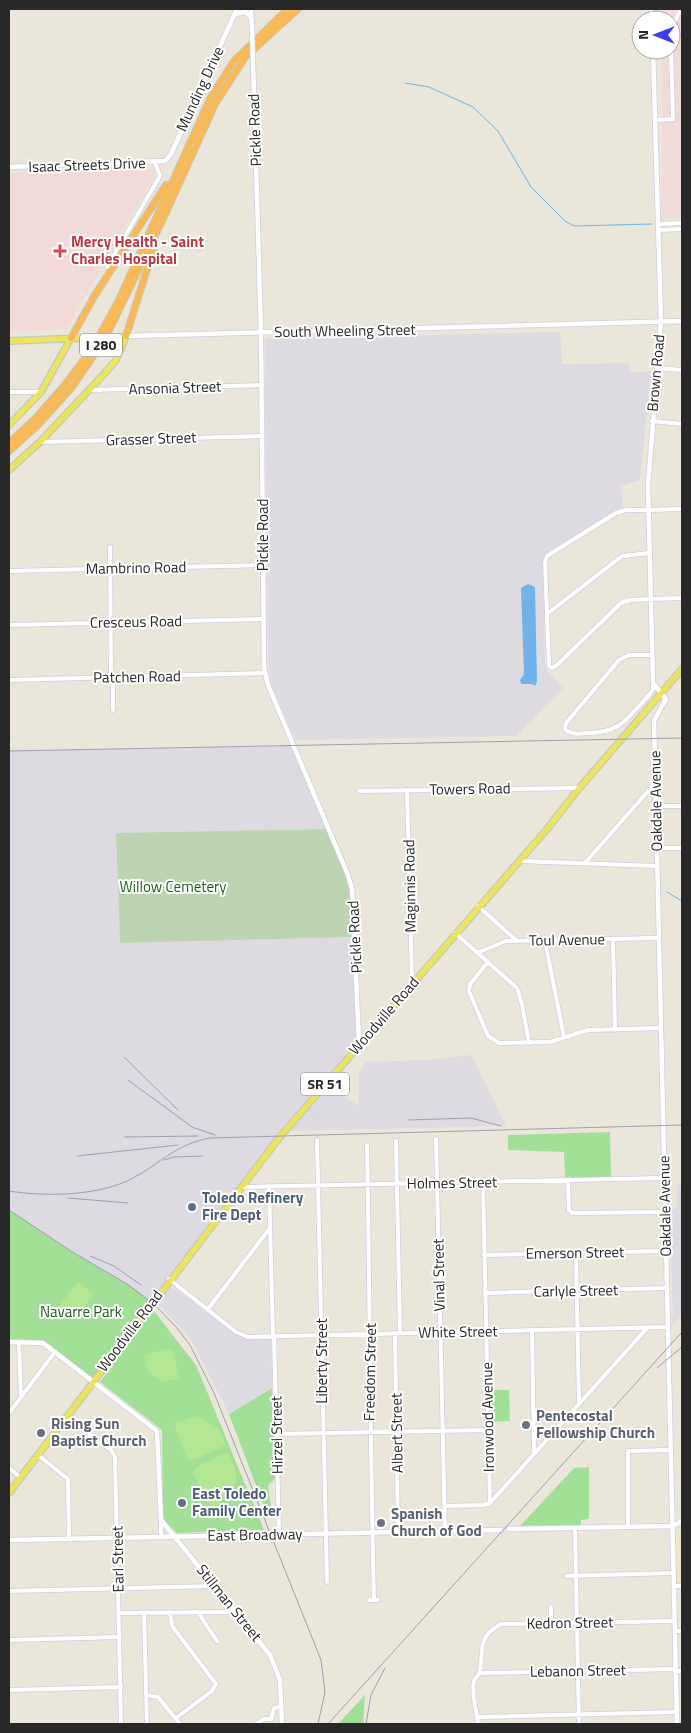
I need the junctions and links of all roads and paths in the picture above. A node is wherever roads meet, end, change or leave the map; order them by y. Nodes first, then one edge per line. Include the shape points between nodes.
1 (237, 9) edge
2 (251, 9) edge
3 (288, 9) edge
4 (298, 9) edge
5 (234, 16) junction
6 (252, 20) junction
7 (652, 60) edge
8 (671, 60) edge
9 (655, 120) junction
10 (180, 160) junction
11 (165, 161) joint
12 (155, 163) junction
13 (9, 167) edge
14 (163, 219) junction
15 (682, 223) edge
16 (659, 224) junction
17 (682, 229) edge
18 (659, 230) junction
19 (107, 267) dead end
20 (661, 322) junction
21 (682, 322) edge
22 (261, 332) junction
23 (123, 337) junction
24 (71, 338) junction
25 (9, 340) edge
26 (657, 368) junction
27 (682, 370) edge
28 (262, 385) junction
29 (89, 390) junction
30 (9, 392) edge
31 (40, 392) junction
32 (652, 421) junction
33 (682, 424) edge
34 (9, 425) edge
35 (262, 436) junction
36 (40, 442) junction
37 (9, 443) edge
38 (9, 451) edge
39 (9, 470) edge
40 (682, 509) edge
41 (648, 510) junction
42 (110, 546) dead end
43 (650, 553) junction
44 (263, 565) junction
45 (111, 568) junction
46 (9, 571) edge
47 (682, 598) edge
48 (651, 599) junction
49 (547, 614) junction
50 (263, 619) junction
51 (111, 623) junction
52 (9, 625) edge
53 (652, 655) junction
54 (682, 669) edge
55 (265, 673) junction
56 (112, 677) junction
57 (9, 680) edge
58 (653, 683) junction
59 (663, 692) junction
60 (113, 710) dead end
61 (656, 782) junction
62 (580, 788) junction
63 (407, 790) junction
64 (360, 791) dead end
65 (656, 806) junction
66 (682, 806) edge
67 (657, 848) junction
68 (682, 848) edge
69 (517, 861) junction
70 (585, 863) junction
71 (657, 866) junction
72 (478, 906) junction
73 (455, 933) junction
74 (659, 938) junction
75 (613, 939) junction
76 (518, 941) junction
77 (544, 941) junction
78 (477, 953) junction
79 (488, 962) junction
80 (412, 982) junction
81 (661, 1028) junction
82 (615, 1030) junction
83 (564, 1037) junction
84 (359, 1043) junction
85 (529, 1043) junction
86 (317, 1140) dead end
87 (436, 1140) dead end
88 (396, 1142) dead end
89 (367, 1145) dead end
90 (665, 1178) junction
91 (568, 1180) junction
92 (483, 1182) junction
93 (437, 1183) junction
94 (397, 1184) junction
95 (368, 1185) junction
96 (319, 1186) junction
97 (240, 1187) junction
98 (269, 1187) junction
99 (666, 1212) junction
100 (270, 1228) junction
101 (666, 1251) junction
102 (576, 1253) junction
103 (484, 1255) junction
104 (169, 1279) junction
105 (667, 1288) junction
106 (577, 1290) junction
107 (485, 1293) junction
108 (208, 1309) junction
109 (648, 1327) junction
110 (668, 1327) junction
111 (578, 1329) junction
112 (532, 1330) junction
113 (486, 1331) junction
114 (441, 1332) junction
115 (395, 1333) junction
116 (400, 1333) junction
117 (371, 1334) junction
118 (322, 1335) junction
119 (274, 1336) junction
120 (9, 1342) edge
121 (19, 1342) junction
122 (55, 1352) junction
123 (93, 1381) junction
124 (21, 1397) junction
125 (579, 1404) junction
126 (9, 1413) edge
127 (67, 1417) junction
128 (488, 1430) junction
129 (443, 1431) junction
130 (397, 1432) junction
131 (369, 1433) junction
132 (277, 1434) junction
133 (322, 1434) junction
134 (671, 1450) junction
135 (534, 1454) junction
136 (38, 1455) junction
137 (9, 1468) edge
138 (21, 1478) junction
139 (9, 1493) edge
140 (490, 1503) junction
141 (445, 1506) junction
142 (161, 1520) junction
143 (682, 1521) edge
144 (673, 1526) junction
145 (628, 1527) junction
146 (575, 1528) junction
147 (509, 1529) dead end
148 (501, 1530) dead end
149 (445, 1531) junction
150 (372, 1532) junction
151 (398, 1532) junction
152 (279, 1534) junction
153 (325, 1534) junction
154 (161, 1537) junction
155 (176, 1537) junction
156 (117, 1538) junction
157 (70, 1539) junction
158 (9, 1540) edge
159 (674, 1573) junction
160 (566, 1576) dead end
161 (576, 1576) junction
162 (327, 1582) dead end
163 (215, 1586) junction
164 (674, 1586) junction
165 (682, 1586) edge
166 (118, 1588) junction
167 (9, 1591) edge
168 (374, 1600) dead end
169 (551, 1607) dead end
170 (200, 1612) junction
171 (236, 1612) junction
172 (119, 1613) junction
173 (170, 1613) junction
174 (144, 1614) junction
175 (675, 1621) junction
176 (576, 1623) junction
177 (551, 1624) junction
178 (675, 1631) junction
179 (682, 1631) edge
180 (120, 1637) junction
181 (9, 1640) edge
182 (217, 1641) dead end
183 (676, 1670) junction
184 (578, 1671) junction
185 (682, 1671) edge
186 (480, 1673) junction
187 (121, 1687) junction
188 (9, 1690) edge
189 (146, 1695) junction
190 (281, 1707) junction
191 (677, 1712) junction
192 (578, 1714) junction
193 (478, 1717) junction
194 (176, 1718) junction
195 (121, 1724) edge
196 (147, 1724) edge
197 (180, 1724) edge
198 (256, 1724) edge
199 (282, 1724) edge
200 (478, 1724) edge
201 (579, 1724) edge
202 (677, 1724) edge

1 - 5 street, Munding Drive
2 - 6 street, Pickle Road
3 - 10 highway, I 280 via 234,61 202,114
4 - 14 highway, I 280 via 252,49 232,75 214,104
5 - 6 street via 238,12 246,12
5 - 11 street, Munding Drive
6 - 22 street, Pickle Road, bridge
7 - 9 street, Brown Road
8 - 9 street via 673,119
9 - 16 street, Brown Road
10 - 24 highway
10 - 37 highway, I 280 via 121,294 95,344 64,386
11 - 12 street, Isaac Streets Drive
12 - 13 street, Isaac Streets Drive
12 - 19 street via 160,176
14 - 23 highway
14 - 38 highway, I 280 via 119,312 93,357 58,403
15 - 16 street
16 - 18 street, Brown Road
17 - 18 street
18 - 20 street, Brown Road
20 - 21 street, South Wheeling Street
20 - 22 street, South Wheeling Street
20 - 26 street, Brown Road
22 - 23 street, South Wheeling Street
22 - 28 street, Pickle Road
23 - 24 main road, South Wheeling Street, bridge
23 - 29 main road via 116,360
24 - 25 main road, South Wheeling Street
24 - 31 main road
26 - 27 street
26 - 32 street, Brown Road
28 - 29 street, Ansonia Street
28 - 35 street, Pickle Road
29 - 36 main road
30 - 31 street
31 - 34 main road
32 - 33 street
32 - 41 street, Brown Road
35 - 36 street, Grasser Street
35 - 44 street, Pickle Road
36 - 39 main road
40 - 41 street
41 - 43 street, Brown Road
41 - 49 street via 616,513 546,558
42 - 45 street
43 - 48 street, Brown Road
43 - 49 street via 622,556
44 - 45 street, Mambrino Road
44 - 50 street, Pickle Road
45 - 46 street, Mambrino Road
45 - 51 street
47 - 48 street
48 - 49 street via 621,603 557,665 550,668
48 - 53 street, Brown Road
50 - 51 street, Cresceus Road
50 - 55 street, Pickle Road
51 - 52 street, Cresceus Road
51 - 56 street
53 - 58 street, Brown Road
53 - 58 street via 619,660 565,729 570,733 594,733 618,728 652,692
54 - 59 main road, Woodville Road / SR 51
55 - 56 street, Patchen Road
55 - 84 street, Pickle Road via 352,889
56 - 57 street, Patchen Road
56 - 60 street
58 - 59 street
59 - 61 street, Oakdale Avenue via 666,699 654,718
59 - 62 main road, Woodville Road / SR 51
61 - 65 street, Oakdale Avenue
61 - 70 street
62 - 63 street, Towers Road
62 - 69 main road, Woodville Road / SR 51
63 - 64 street, Towers Road
63 - 80 street, Maginnis Road
65 - 66 street
65 - 67 street, Oakdale Avenue
67 - 68 street
67 - 71 street, Oakdale Avenue
69 - 70 street
69 - 72 main road, Woodville Road / SR 51
70 - 71 street
71 - 74 street, Oakdale Avenue
72 - 73 main road, Woodville Road / SR 51
72 - 76 street
73 - 78 street
73 - 80 main road, Woodville Road / SR 51
74 - 75 street, Toul Avenue
74 - 81 street, Oakdale Avenue
75 - 77 street, Toul Avenue
75 - 82 street
76 - 77 street, Toul Avenue
76 - 78 street, Toul Avenue via 503,942
77 - 83 street
78 - 79 street
79 - 85 street via 511,981 519,993
79 - 85 street via 470,984 469,991 488,1036 499,1043
80 - 84 main road, Woodville Road / SR 51
81 - 82 street
81 - 90 street, Oakdale Avenue
82 - 83 street via 585,1031
83 - 85 street via 553,1042
84 - 97 main road, Woodville Road / SR 51
86 - 96 street, Liberty Street
87 - 93 street, Vinal Street
88 - 94 street
89 - 95 street, Freedom Street
90 - 91 street, Holmes Street
90 - 99 street, Oakdale Avenue
91 - 92 street, Holmes Street
91 - 99 street via 568,1208 574,1213
92 - 93 street, Holmes Street
92 - 103 street, Ironwood Avenue
93 - 94 street, Holmes Street
93 - 114 street, Vinal Street
94 - 95 street, Holmes Street
94 - 116 street
95 - 96 street, Holmes Street
95 - 117 street, Freedom Street
96 - 98 street, Holmes Street
96 - 118 street, Liberty Street
97 - 98 street, Holmes Street
97 - 104 main road, Woodville Road / SR 51
98 - 100 street, Hirzel Street
99 - 101 street, Oakdale Avenue
100 - 108 street
100 - 119 street, Hirzel Street
101 - 102 street, Emerson Street
101 - 105 street, Oakdale Avenue
102 - 103 street, Emerson Street
102 - 106 street
103 - 107 street, Ironwood Avenue
104 - 108 street
104 - 123 main road, Woodville Road / SR 51
105 - 106 street, Carlyle Street
105 - 110 street, Oakdale Avenue
106 - 107 street, Carlyle Street
106 - 111 street
107 - 113 street, Ironwood Avenue
108 - 119 street, White Street via 236,1332 248,1336
109 - 110 street, White Street
109 - 111 street, White Street
109 - 125 street
110 - 134 street, Oakdale Avenue
111 - 112 street, White Street
111 - 125 street
112 - 113 street, White Street
112 - 135 street
113 - 114 street, White Street
113 - 128 street, Ironwood Avenue
114 - 116 street, White Street
114 - 129 street, Vinal Street
115 - 116 street, White Street
115 - 117 street, White Street
115 - 130 street, Albert Street
117 - 118 street, White Street
117 - 131 street, Freedom Street
118 - 119 street, White Street
118 - 133 street, Liberty Street
119 - 132 street, Hirzel Street
120 - 121 street
121 - 122 street via 40,1342
121 - 124 street
122 - 123 street
122 - 124 street
123 - 127 main road, Woodville Road / SR 51
123 - 142 street via 157,1431
124 - 126 street
125 - 135 street
127 - 136 main road, Woodville Road / SR 51
127 - 156 street, Earl Street via 115,1455
128 - 129 street
128 - 140 street, Ironwood Avenue
129 - 130 street
129 - 141 street, Vinal Street
130 - 131 street
130 - 151 street, Albert Street
131 - 133 street
131 - 150 street, Freedom Street
132 - 133 street
132 - 152 street, Hirzel Street
133 - 153 street, Liberty Street
134 - 144 street, Oakdale Avenue
134 - 145 street via 628,1451
135 - 140 street
136 - 138 main road, Woodville Road / SR 51
136 - 157 street via 68,1479
137 - 138 street
138 - 139 main road, Woodville Road / SR 51
140 - 141 street
141 - 149 street, Vinal Street
142 - 154 street
142 - 155 street, Stillman Street
143 - 144 street
144 - 145 street
144 - 159 street, Oakdale Avenue
145 - 146 street
146 - 147 street
146 - 161 street
148 - 149 street, East Broadway
149 - 151 street, East Broadway
150 - 151 street, East Broadway
150 - 153 street, East Broadway
150 - 168 street, Freedom Street
152 - 153 street, East Broadway
152 - 155 street, East Broadway
153 - 162 street, Liberty Street
154 - 155 street, East Broadway
154 - 156 street, East Broadway
155 - 163 street, Stillman Street
156 - 157 street, East Broadway
156 - 166 street, Earl Street
157 - 158 street, East Broadway
159 - 161 street
159 - 164 street, Oakdale Avenue
160 - 161 street
161 - 176 street
163 - 166 street
163 - 171 street, Stillman Street
164 - 165 street
164 - 175 street, Oakdale Avenue
166 - 167 street
166 - 172 street, Earl Street
169 - 177 street
170 - 171 street
170 - 173 street
170 - 182 street via 200,1617
171 - 190 street, Stillman Street via 270,1655 278,1672
172 - 174 street
172 - 180 street, Earl Street
173 - 174 street
173 - 194 street via 172,1626 216,1686
174 - 189 street
175 - 176 street, Kedron Street
175 - 178 street, Oakdale Avenue
176 - 177 street, Kedron Street
176 - 184 street
177 - 186 street, Kedron Street via 501,1624 483,1642
178 - 179 street
178 - 183 street, Oakdale Avenue
180 - 181 street
180 - 187 street, Earl Street
183 - 184 street, Lebanon Street
183 - 185 street, Lebanon Street
183 - 191 street, Oakdale Avenue
184 - 186 street, Lebanon Street
184 - 192 street
186 - 193 street via 474,1681
187 - 188 street
187 - 195 street, Earl Street
189 - 194 street via 158,1697
189 - 196 street
190 - 198 street via 274,1708 271,1719
190 - 199 street
191 - 192 street
191 - 202 street, Oakdale Avenue
192 - 193 street
192 - 201 street
193 - 200 street
194 - 197 street

